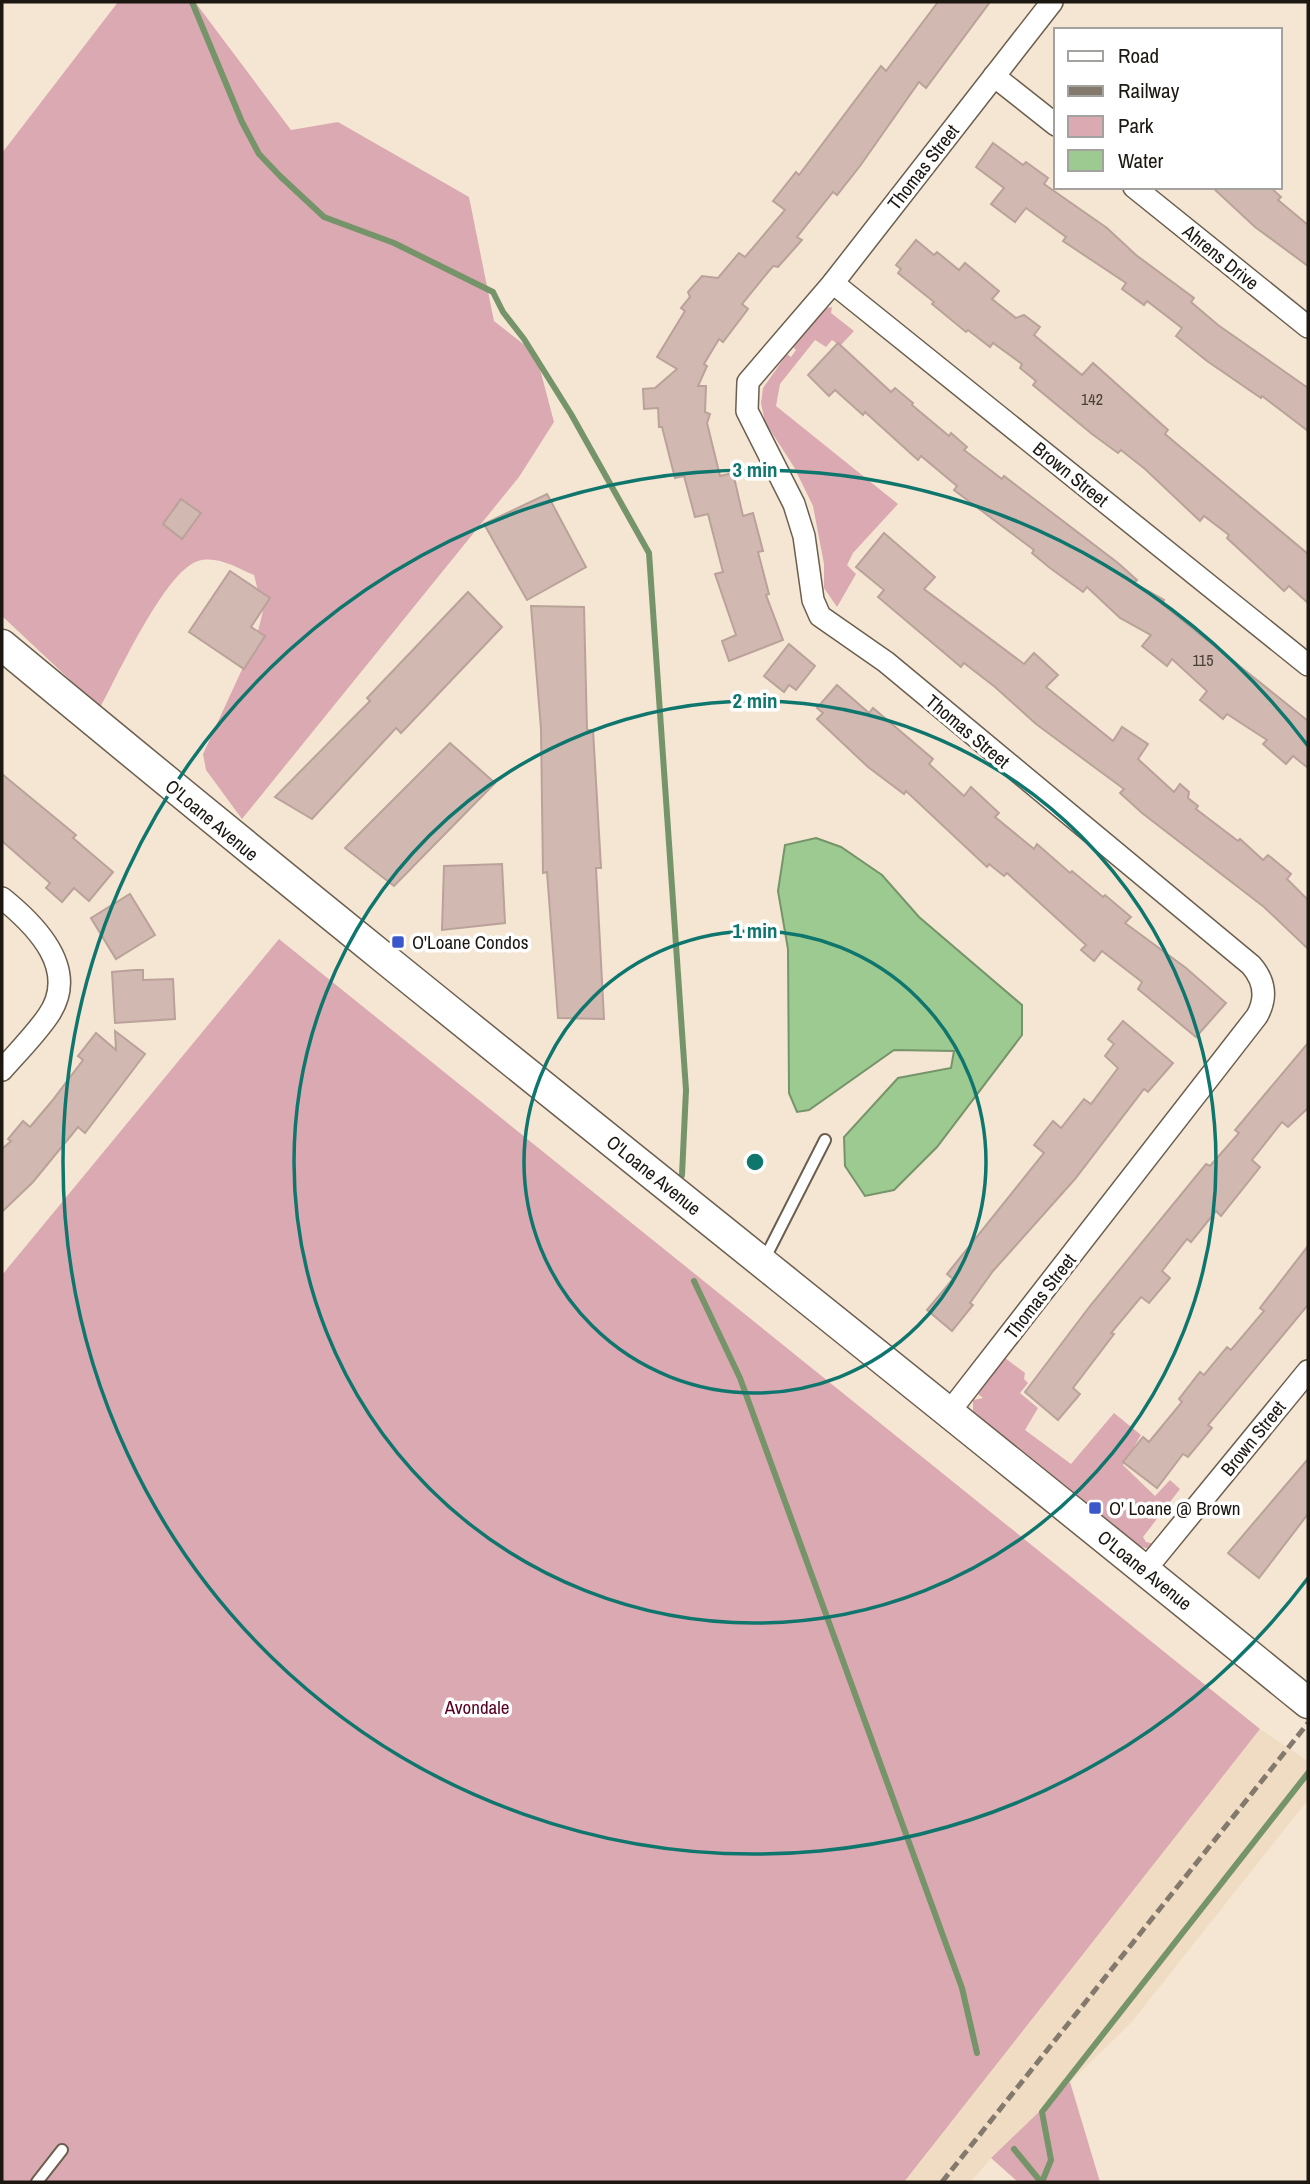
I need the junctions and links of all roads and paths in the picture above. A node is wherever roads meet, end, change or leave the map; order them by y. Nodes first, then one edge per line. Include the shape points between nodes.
1 (1052, 2) edge
2 (994, 76) junction
3 (1054, 123) edge
4 (1136, 189) edge
5 (833, 283) junction
6 (1308, 327) edge
7 (2, 645) edge
8 (1308, 666) edge
9 (2, 898) edge
10 (2, 1070) edge
11 (825, 1140) dead end
12 (762, 1262) junction
13 (1308, 1371) edge
14 (950, 1412) junction
15 (1145, 1570) junction
16 (1308, 1703) edge
17 (62, 2150) dead end
18 (37, 2182) edge

1 - 2 street, Thomas Street
2 - 3 street
2 - 5 street, Thomas Street
4 - 6 street, Ahrens Drive
5 - 8 street, Brown Street
5 - 14 street, Thomas Street via 748,382 746,398 752,424 794,504 820,616 886,662 1251,965 1263,990 1257,1016
7 - 12 street, O'Loane Avenue via 301,893
9 - 10 street via 51,949 61,974 49,1015
11 - 12 lane
12 - 14 street, O'Loane Avenue
13 - 15 street, Brown Street
14 - 15 street, O'Loane Avenue
15 - 16 street, O'Loane Avenue
17 - 18 lane

